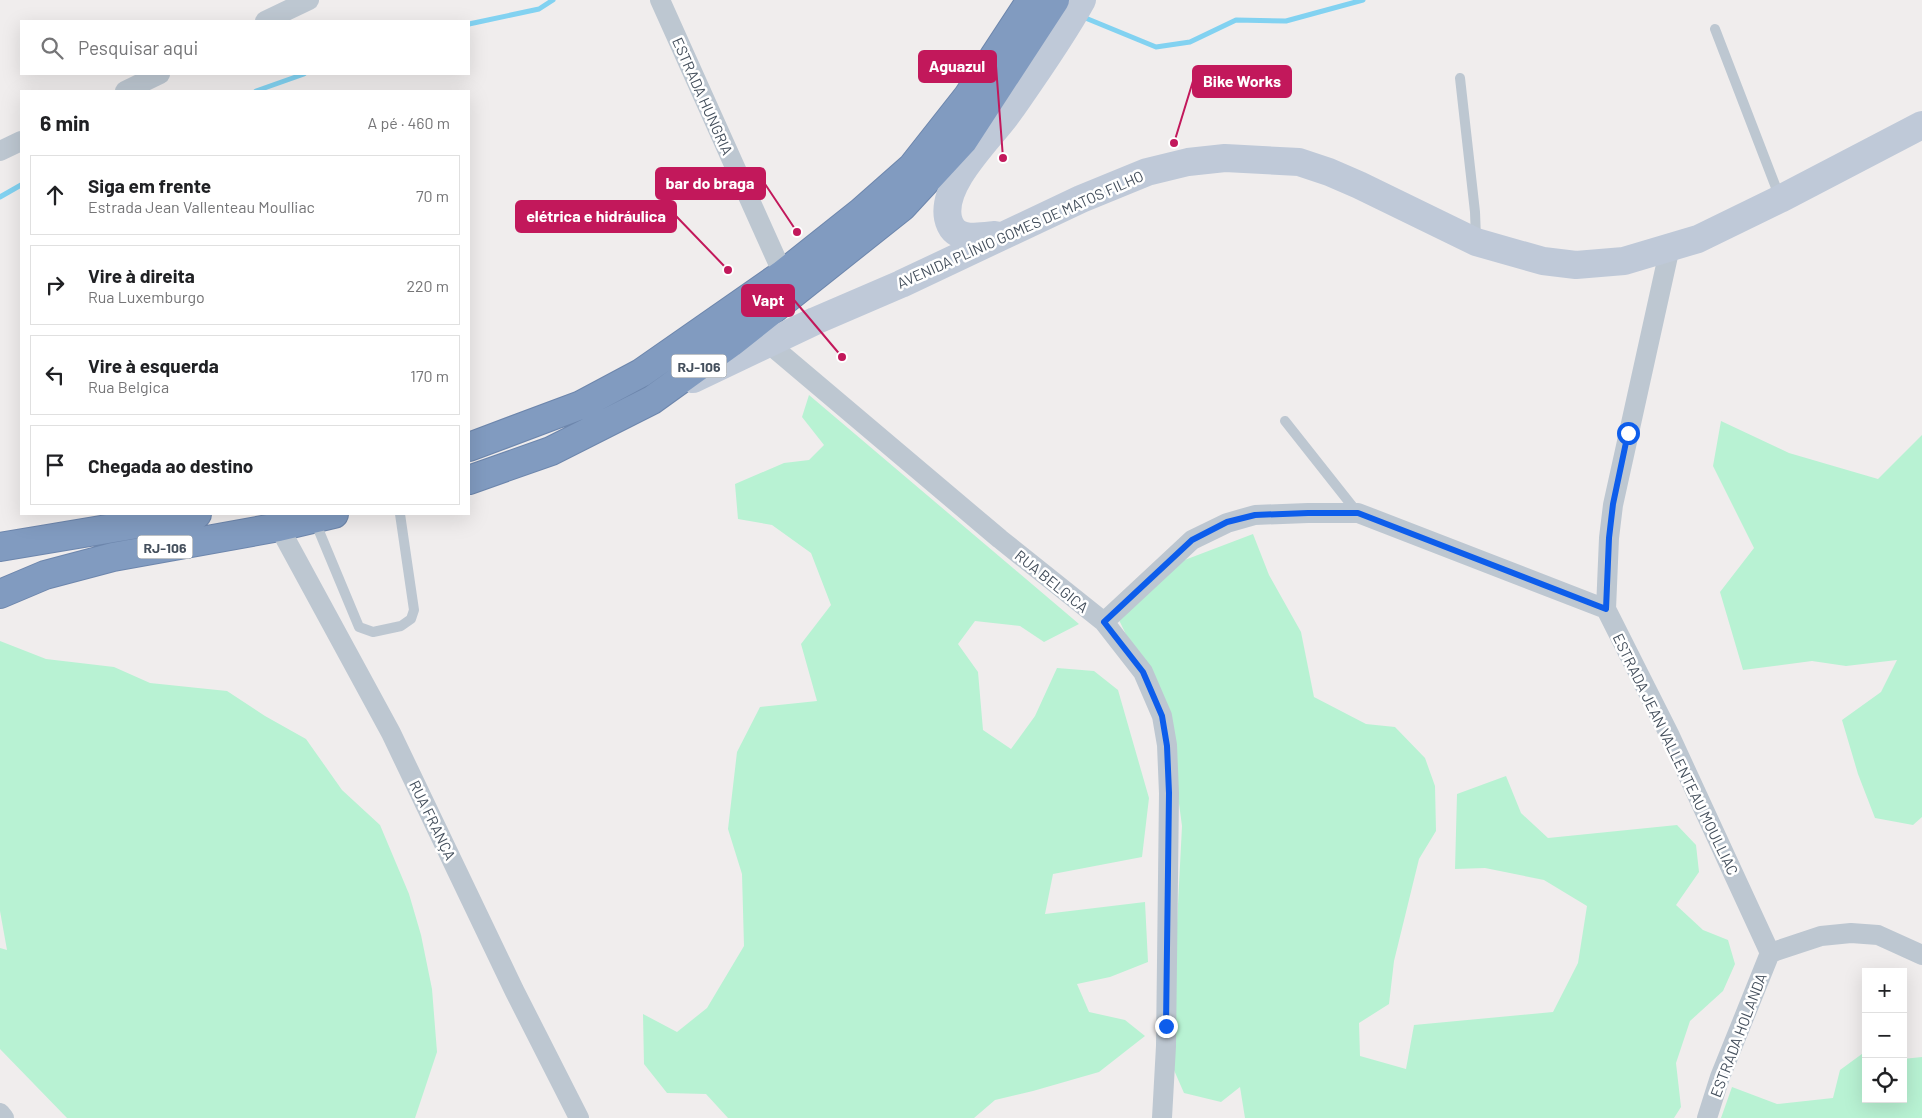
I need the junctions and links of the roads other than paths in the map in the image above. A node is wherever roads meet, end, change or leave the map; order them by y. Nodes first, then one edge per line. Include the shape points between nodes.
1 (309, 0) edge
2 (660, 0) edge
3 (1082, 0) edge
4 (1050, 9) edge
5 (267, 20) edge
6 (1715, 29) dead end
7 (158, 75) edge
8 (1460, 78) dead end
9 (127, 90) edge
10 (1922, 125) edge
11 (20, 141) edge
12 (0, 151) edge
13 (1780, 199) junction
14 (1009, 233) junction
15 (1476, 242) junction
16 (1670, 247) junction
17 (783, 274) junction
18 (768, 343) junction
19 (652, 400) junction
20 (1285, 421) dead end
21 (470, 447) edge
22 (470, 480) edge
23 (1358, 513) junction
24 (191, 515) edge
25 (400, 515) edge
26 (324, 516) edge
27 (279, 527) junction
28 (3, 547) edge
29 (8, 588) edge
30 (1606, 609) junction
31 (1104, 622) junction
32 (1770, 952) junction
33 (1922, 955) edge
34 (0, 1113) edge
35 (4, 1118) edge
36 (579, 1118) edge
37 (1162, 1118) edge
38 (1706, 1118) edge

1 - 5 street
2 - 17 street, ESTRADA HUNGRIA
3 - 4 main road
4 - 14 main road via 1008,114 962,172 950,196 947,214 957,234 970,237
4 - 17 highway, RJ-106 via 968,96 912,167
4 - 19 highway, RJ-106 via 963,141 902,207 731,343
6 - 13 lane
7 - 9 street
8 - 15 lane
10 - 13 main road, AVENIDA PLÍNIO GOMES DE MATOS FILHO
11 - 12 street
13 - 16 main road, AVENIDA PLÍNIO GOMES DE MATOS FILHO via 1698,239
14 - 15 main road, AVENIDA PLÍNIO GOMES DE MATOS FILHO via 1147,172 1188,162 1225,158 1299,162 1329,172
14 - 18 main road, AVENIDA PLÍNIO GOMES DE MATOS FILHO
15 - 16 main road, AVENIDA PLÍNIO GOMES DE MATOS FILHO via 1543,262 1576,265 1624,260
16 - 30 street, ESTRADA JEAN VALLENTEAU MOULLIAC via 1613,504
17 - 21 highway, RJ-106 via 641,373 581,405
18 - 19 main road, AVENIDA PLÍNIO GOMES DE MATOS FILHO
18 - 31 street, RUA BELGICA via 1000,539
19 - 22 highway, RJ-106 via 551,451
20 - 23 lane
23 - 30 street
23 - 31 street via 1255,515 1227,522 1192,540
24 - 28 highway, RJ-106
25 - 26 lane via 414,610 411,619 401,626 373,632 359,627
26 - 27 highway, RJ-106
27 - 29 highway, RJ-106 via 113,557
27 - 36 street, RUA FRANÇA via 391,733
30 - 32 street, ESTRADA JEAN VALLENTEAU MOULLIAC via 1669,734
31 - 37 street, RUA BELGICA via 1143,672 1162,716 1167,746 1166,1046
32 - 33 street via 1821,936 1851,933 1878,935
32 - 38 street, ESTRADA HOLANDA
34 - 35 street

